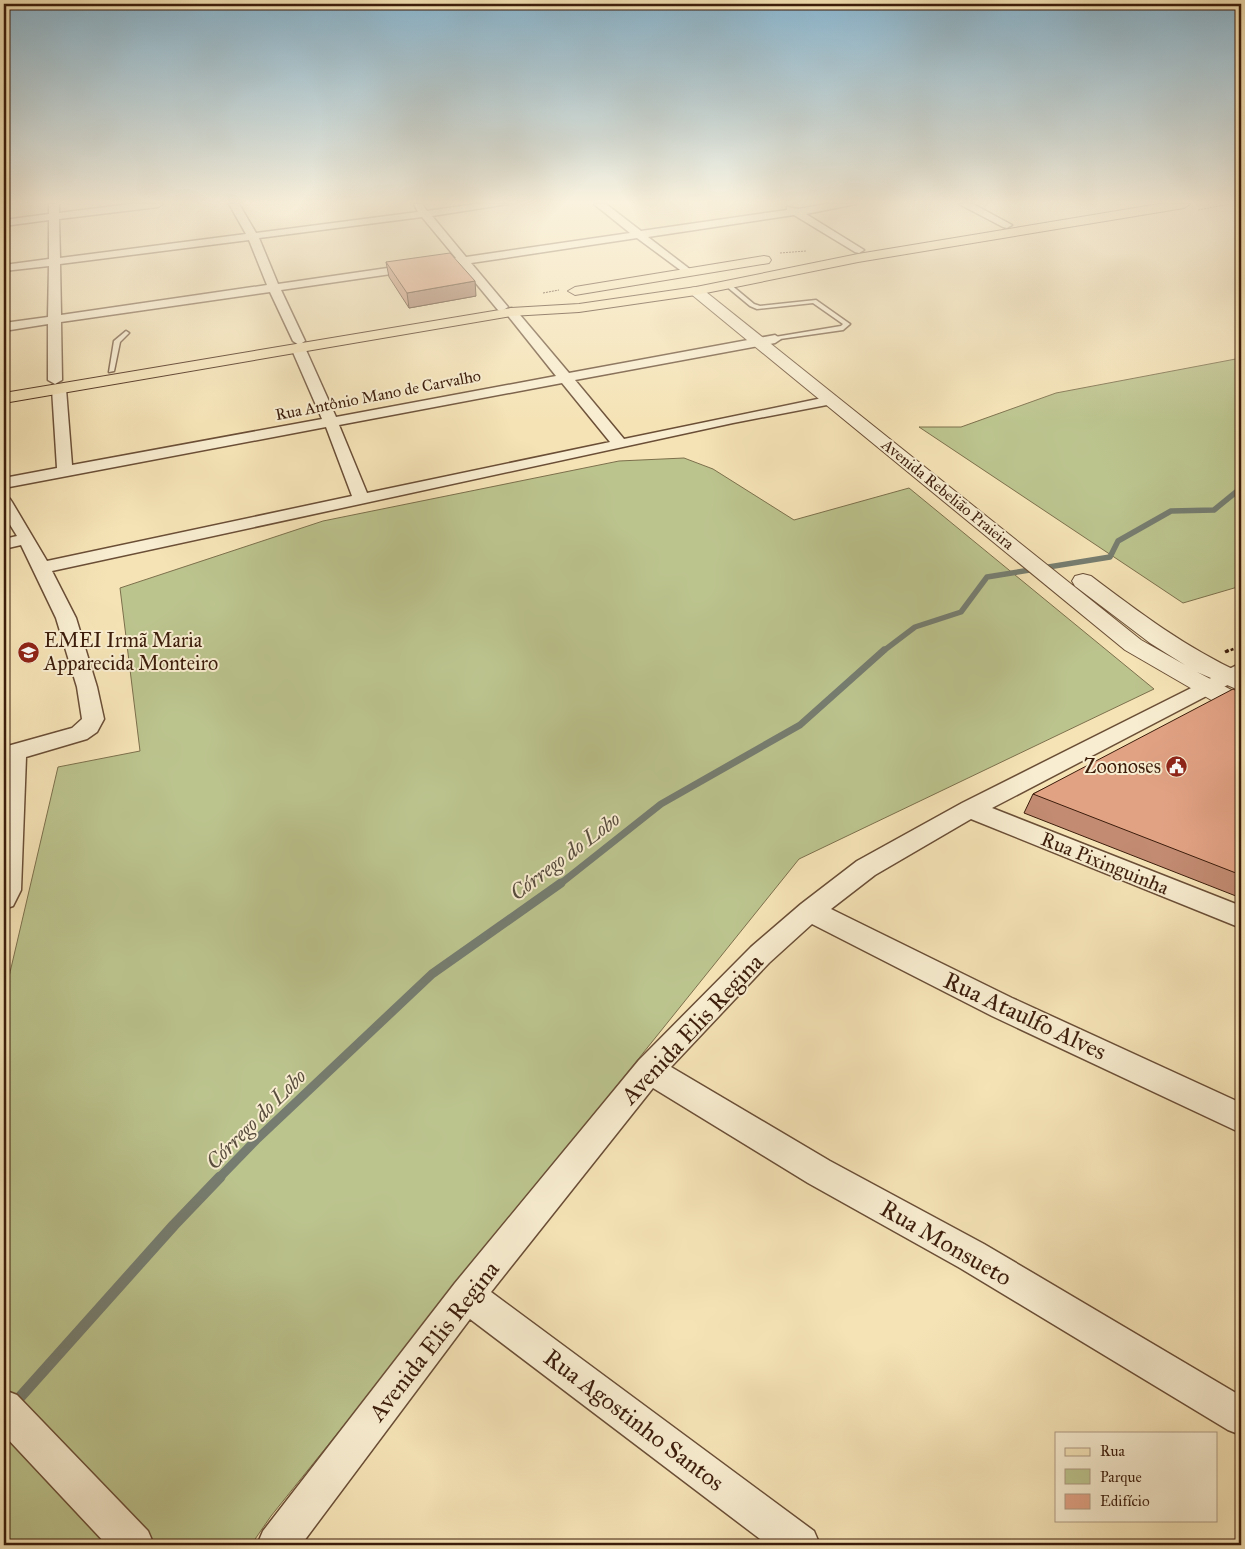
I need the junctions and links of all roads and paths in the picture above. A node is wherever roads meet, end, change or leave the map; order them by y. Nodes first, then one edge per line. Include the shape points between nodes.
1 (55, 276) edge
2 (269, 276) edge
3 (353, 276) edge
4 (478, 276) edge
5 (661, 276) edge
6 (763, 276) edge
7 (772, 276) edge
8 (759, 279) junction
9 (627, 282) junction
10 (274, 288) junction
11 (711, 288) junction
12 (631, 301) junction
13 (507, 310) junction
14 (56, 320) junction
15 (4, 327) edge
16 (126, 333) dead end
17 (767, 340) junction
18 (299, 345) junction
19 (110, 370) junction
20 (564, 377) junction
21 (57, 384) junction
22 (4, 389) edge
23 (830, 393) junction
24 (4, 398) edge
25 (331, 422) junction
26 (620, 444) junction
27 (64, 470) junction
28 (4, 483) edge
29 (361, 499) junction
30 (4, 502) edge
31 (27, 539) junction
32 (4, 544) edge
33 (41, 568) junction
34 (1229, 679) edge
35 (1241, 706) edge
36 (9, 753) edge
37 (970, 809) junction
38 (4, 899) edge
39 (810, 911) junction
40 (1241, 917) edge
41 (649, 1070) junction
42 (1241, 1118) edge
43 (467, 1295) junction
44 (1241, 1417) edge
45 (13, 1418) edge
46 (134, 1545) edge
47 (277, 1545) edge
48 (800, 1545) edge

1 - 14 street
2 - 10 street
3 - 10 street
4 - 13 street
5 - 9 main road
6 - 8 main road
7 - 8 main road
8 - 11 main road
9 - 12 main road via 612,291 618,297
9 - 13 main road
10 - 14 street
10 - 18 street
11 - 12 main road
11 - 17 street, Avenida Rebelião Praieira
11 - 17 lane via 759,308 814,301 848,324 843,328
12 - 13 main road via 579,308
13 - 18 main road
13 - 20 street
14 - 15 street
14 - 21 street
16 - 19 lane via 117,341
17 - 20 street, Rua Antônio Mano de Carvalho
17 - 23 street, Avenida Rebelião Praieira
18 - 19 main road
18 - 21 main road
18 - 25 street
19 - 21 main road
20 - 25 street, Rua Antônio Mano de Carvalho
20 - 26 street
21 - 22 main road
21 - 24 main road
21 - 27 street
23 - 26 street
23 - 34 street, Avenida Rebelião Praieira via 1050,566 1134,645
25 - 27 street, Rua Antônio Mano de Carvalho
25 - 29 street
26 - 29 street
27 - 28 street, Rua Antônio Mano de Carvalho
29 - 33 street
30 - 31 street
31 - 32 street
31 - 33 street
33 - 36 street via 66,618 93,719 79,734
34 - 35 street, Avenida Rebelião Praieira
34 - 37 street, Avenida Elis Regina
36 - 38 street via 8,890
37 - 39 street, Avenida Elis Regina via 866,868
37 - 40 street, Rua Pixinguinha
39 - 41 street, Avenida Elis Regina via 760,955
39 - 42 street, Rua Ataulfo Alves via 1002,1007
41 - 43 street, Avenida Elis Regina
41 - 44 street, Rua Monsueto via 819,1172 972,1256
43 - 47 street, Avenida Elis Regina
43 - 48 street, Rua Agostinho Santos
45 - 46 street

